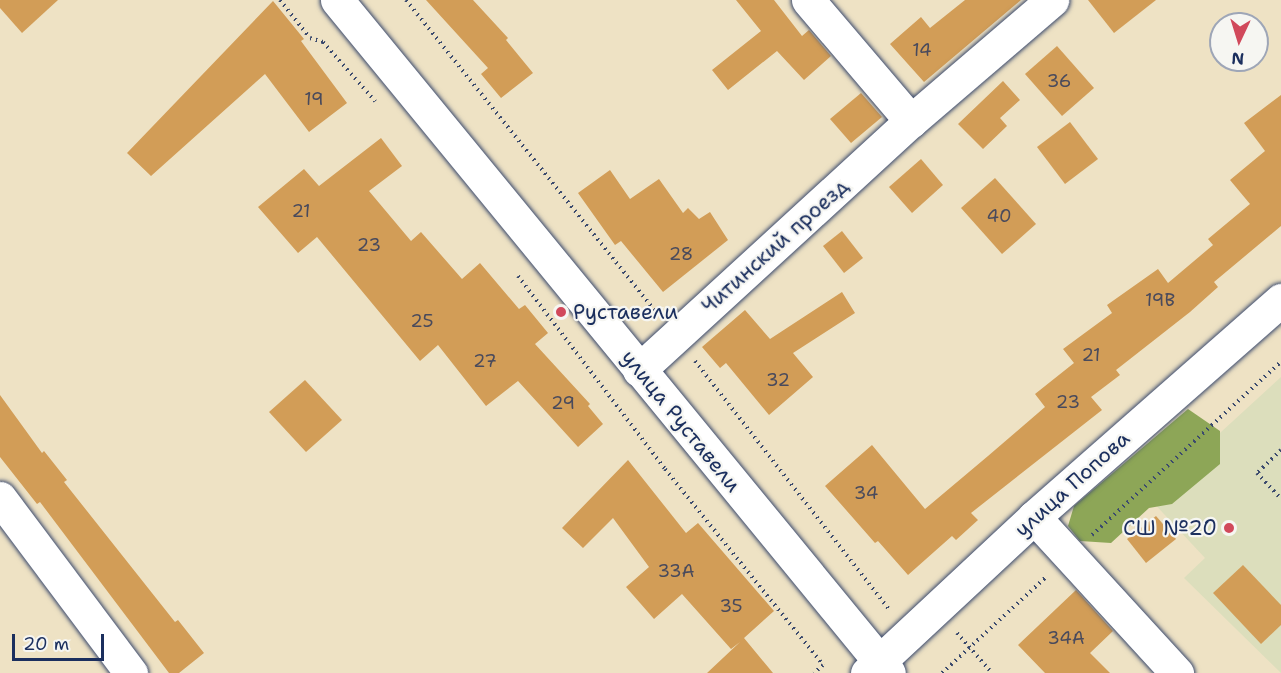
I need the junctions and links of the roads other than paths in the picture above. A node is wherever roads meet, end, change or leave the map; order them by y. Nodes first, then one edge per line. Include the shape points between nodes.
1 (336, 0) edge
2 (808, 0) edge
3 (1052, 0) edge
4 (911, 122) junction
5 (1281, 300) edge
6 (639, 370) junction
7 (0, 498) edge
8 (1034, 517) junction
9 (878, 669) edge
10 (131, 673) edge
11 (1177, 673) edge

1 - 6 street, улица Руставели
2 - 4 street
3 - 4 street, Читинский проезд
4 - 6 street, Читинский проезд
5 - 8 street, улица Попова
6 - 9 street, улица Руставели
7 - 10 street
8 - 9 street, улица Попова
8 - 11 street

